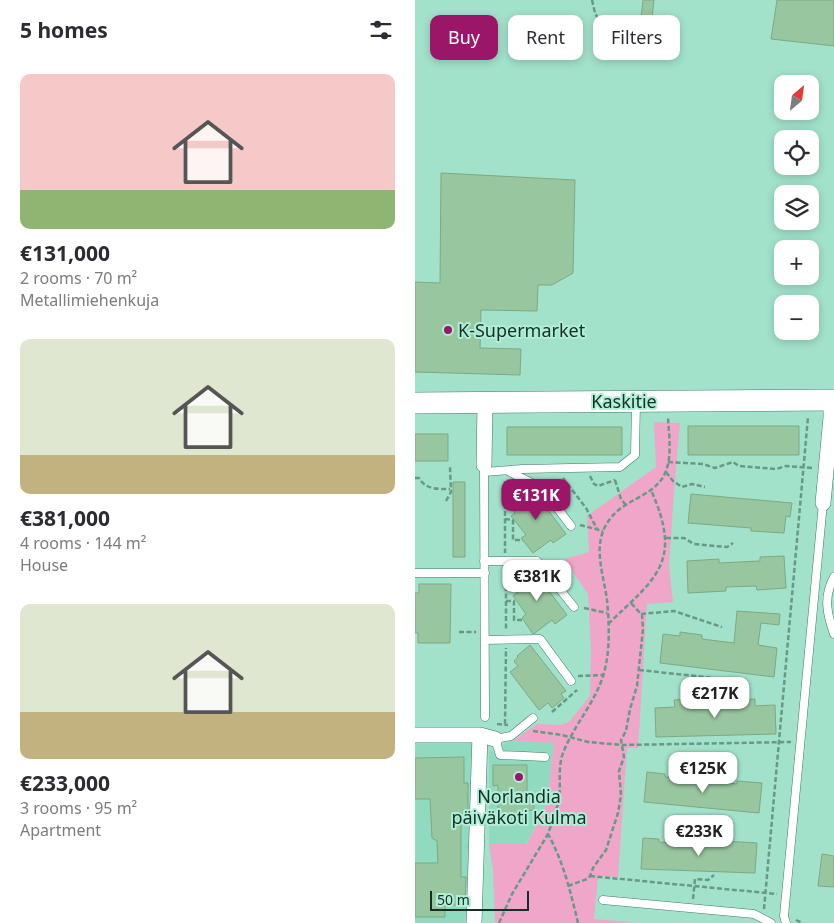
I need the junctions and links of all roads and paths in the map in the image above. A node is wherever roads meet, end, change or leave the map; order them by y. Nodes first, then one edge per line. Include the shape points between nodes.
1 (591, 0) edge
2 (596, 15) edge
3 (832, 400) edge
4 (636, 401) junction
5 (667, 401) junction
6 (485, 402) junction
7 (415, 403) edge
8 (808, 418) dead end
9 (669, 462) junction
10 (450, 467) dead end
11 (587, 468) junction
12 (612, 468) junction
13 (804, 468) junction
14 (484, 469) junction
15 (556, 469) junction
16 (826, 469) junction
17 (506, 471) junction
18 (666, 472) junction
19 (415, 478) edge
20 (615, 480) junction
21 (705, 487) dead end
22 (451, 489) junction
23 (651, 490) junction
24 (446, 501) dead end
25 (823, 503) joint
26 (625, 504) junction
27 (505, 519) junction
28 (570, 525) joint
29 (597, 529) junction
30 (603, 531) junction
31 (665, 538) junction
32 (523, 540) dead end
33 (733, 543) dead end
34 (484, 561) junction
35 (505, 561) junction
36 (415, 572) edge
37 (485, 573) junction
38 (834, 578) edge
39 (506, 601) junction
40 (630, 602) junction
41 (574, 607) joint
42 (607, 613) junction
43 (641, 614) junction
44 (523, 620) dead end
45 (608, 624) junction
46 (722, 626) dead end
47 (459, 632) dead end
48 (834, 634) edge
49 (485, 636) junction
50 (506, 640) junction
51 (639, 670) junction
52 (603, 675) junction
53 (571, 681) junction
54 (727, 690) dead end
55 (552, 712) dead end
56 (485, 717) dead end
57 (533, 718) dead end
58 (505, 724) junction
59 (519, 728) junction
60 (495, 731) junction
61 (415, 735) edge
62 (480, 735) junction
63 (572, 737) junction
64 (779, 742) junction
65 (800, 742) junction
66 (622, 745) junction
67 (545, 757) dead end
68 (548, 834) junction
69 (714, 875) dead end
70 (590, 876) junction
71 (568, 886) junction
72 (695, 886) junction
73 (765, 892) junction
74 (786, 895) junction
75 (603, 900) dead end
76 (692, 908) junction
77 (785, 921) edge
78 (474, 923) edge
79 (499, 923) edge
80 (578, 923) edge
81 (771, 923) edge
82 (802, 923) edge

1 - 2 path
3 - 5 street, Kaskitie
3 - 16 street
4 - 5 street, Kaskitie
4 - 6 street, Kaskitie
4 - 12 lane via 635,455 619,467
5 - 9 path
6 - 7 street, Kaskitie
6 - 14 street
8 - 13 path
9 - 13 path via 715,468 733,462 739,466
9 - 18 path
10 - 22 path
11 - 12 lane
11 - 15 lane
11 - 20 path via 598,486
12 - 20 path
13 - 16 path
13 - 64 path
14 - 17 lane
14 - 34 lane
15 - 17 lane
15 - 29 path via 586,508
16 - 25 street
17 - 27 path
17 - 28 lane via 542,488
18 - 21 path via 681,487 693,484
18 - 23 path
19 - 22 path via 427,487
20 - 26 path
22 - 24 path
23 - 26 path
23 - 31 path via 665,525
25 - 65 lane
26 - 30 path via 611,517
27 - 32 path via 513,520 513,540
27 - 35 path
28 - 29 path
29 - 30 path
30 - 42 path via 599,548
31 - 33 path via 684,538 694,544 727,547
31 - 40 path via 664,556 657,574
34 - 35 lane
34 - 37 lane
35 - 39 path
35 - 41 lane via 537,561
36 - 37 lane
37 - 49 lane
38 - 48 lane via 826,600
39 - 44 path via 515,600 514,620
39 - 50 path
40 - 43 path
40 - 45 path
41 - 42 path
42 - 45 path
43 - 46 path via 674,611
43 - 51 path via 643,629
45 - 52 path
47 - 49 path
49 - 50 lane
49 - 56 lane
50 - 53 lane via 540,639
50 - 58 path
51 - 54 path via 714,678
51 - 66 path
52 - 53 path via 576,676
52 - 63 path via 593,702
53 - 55 path via 578,690
57 - 59 lane
58 - 59 path
58 - 60 path
59 - 60 lane via 511,736
59 - 63 path
60 - 62 street
60 - 67 lane via 500,755
61 - 62 street
62 - 78 street
63 - 66 path
63 - 68 path via 563,756 559,797
64 - 65 path
64 - 66 path
64 - 73 path
65 - 74 lane
66 - 70 path via 624,757 619,771 619,813 606,850
68 - 71 path
68 - 79 path via 512,894
69 - 72 path via 708,880 695,879
70 - 71 path
70 - 72 path
71 - 80 path
72 - 73 path
72 - 76 path
73 - 74 path
73 - 77 path via 763,909
74 - 77 lane
75 - 76 lane
76 - 81 lane via 754,914
77 - 82 path

